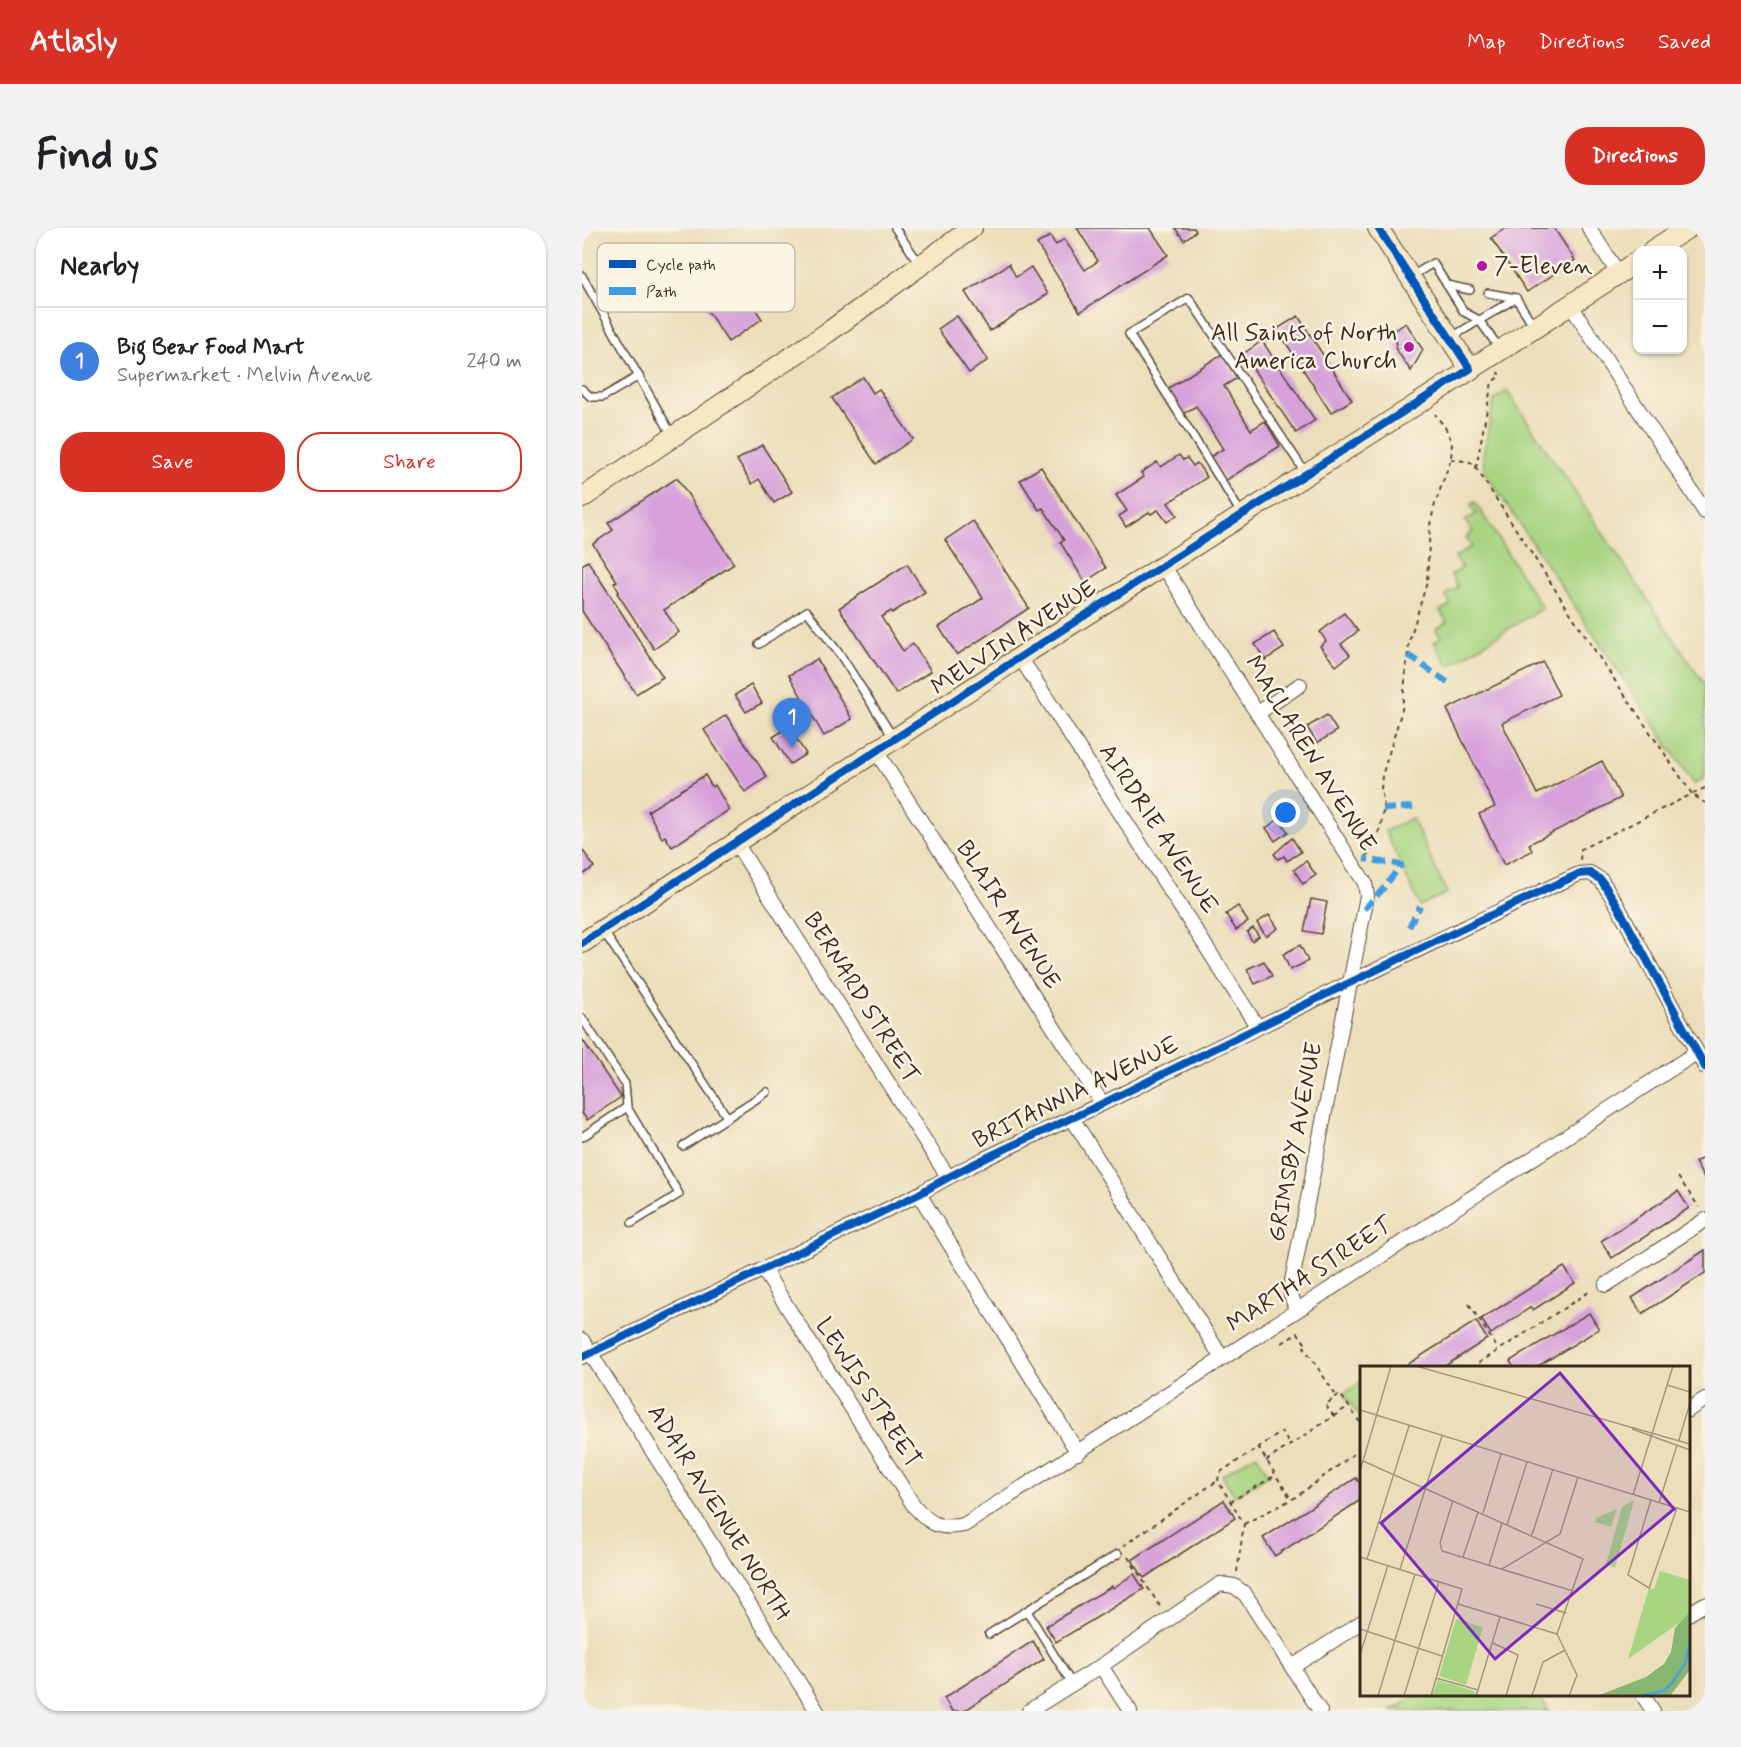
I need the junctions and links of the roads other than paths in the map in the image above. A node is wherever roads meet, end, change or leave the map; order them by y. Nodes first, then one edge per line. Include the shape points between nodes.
1 (896, 228) edge
2 (972, 228) edge
3 (1378, 228) edge
4 (1588, 228) edge
5 (1688, 228) edge
6 (1659, 246) edge
7 (1633, 264) edge
8 (921, 265) junction
9 (1618, 273) junction
10 (582, 276) edge
11 (1410, 277) junction
12 (1447, 285) junction
13 (1470, 290) dead end
14 (1488, 293) dead end
15 (1516, 298) junction
16 (597, 302) edge
17 (1570, 304) junction
18 (603, 312) edge
19 (1479, 320) junction
20 (1535, 327) junction
21 (1449, 339) junction
22 (1498, 358) junction
23 (1470, 369) junction
24 (639, 376) junction
25 (582, 389) edge
26 (673, 437) junction
27 (1306, 474) junction
28 (582, 498) edge
29 (1705, 512) edge
30 (1242, 515) junction
31 (1163, 565) junction
32 (759, 644) dead end
33 (1020, 657) junction
34 (1300, 685) dead end
35 (1258, 713) junction
36 (894, 739) junction
37 (876, 751) junction
38 (736, 843) junction
39 (602, 929) junction
40 (582, 943) edge
41 (1350, 981) junction
42 (582, 1017) edge
43 (1257, 1026) junction
44 (1696, 1053) junction
45 (1705, 1067) edge
46 (766, 1092) dead end
47 (1102, 1103) junction
48 (627, 1107) junction
49 (727, 1117) junction
50 (1072, 1118) junction
51 (582, 1137) edge
52 (682, 1146) dead end
53 (948, 1177) junction
54 (919, 1194) junction
55 (1705, 1220) edge
56 (632, 1223) dead end
57 (763, 1269) junction
58 (1606, 1285) road end
59 (1296, 1310) junction
60 (582, 1340) edge
61 (586, 1355) edge
62 (1222, 1358) junction
63 (1705, 1399) edge
64 (1690, 1409) edge
65 (1078, 1452) junction
66 (947, 1528) joint
67 (1118, 1554) dead end
68 (1705, 1604) edge
69 (1027, 1611) junction
70 (1690, 1613) edge
71 (1360, 1623) edge
72 (990, 1634) dead end
73 (1101, 1666) junction
74 (1292, 1666) junction
75 (1072, 1684) junction
76 (1643, 1696) edge
77 (817, 1711) edge
78 (1029, 1711) edge
79 (1130, 1711) edge
80 (1320, 1711) edge
81 (1653, 1711) edge

1 - 8 lane
2 - 8 street
3 - 11 street
4 - 9 street
5 - 6 street
7 - 9 street, MELVIN AVENUE
8 - 26 street
9 - 17 street, MELVIN AVENUE
10 - 16 lane
11 - 12 lane via 1433,263
11 - 21 street
12 - 13 lane
12 - 19 lane via 1464,312
14 - 15 lane
15 - 19 lane
15 - 20 lane
17 - 20 street, MELVIN AVENUE
17 - 29 street
18 - 24 lane
19 - 21 lane
19 - 22 lane
20 - 22 street, MELVIN AVENUE
21 - 23 street
22 - 23 street, MELVIN AVENUE
23 - 27 street, MELVIN AVENUE
24 - 25 lane via 603,397 591,397
24 - 26 lane
26 - 28 street
27 - 30 street, MELVIN AVENUE
27 - 30 lane via 1189,298 1129,334
30 - 31 street, MELVIN AVENUE
31 - 33 street, MELVIN AVENUE
31 - 35 street, MACLAREN AVENUE
32 - 36 lane via 807,611
33 - 36 street, MELVIN AVENUE
33 - 43 street, AIRDRIE AVENUE
34 - 35 street
35 - 41 street, MACLAREN AVENUE via 1365,883 1367,896
36 - 37 street, MELVIN AVENUE
37 - 38 street, MELVIN AVENUE
37 - 47 street, BLAIR AVENUE
38 - 39 street, MELVIN AVENUE
38 - 53 street, BERNARD STREET
39 - 40 street, MELVIN AVENUE
39 - 49 lane
41 - 43 street, BRITANNIA AVENUE
41 - 44 street, BRITANNIA AVENUE via 1585,874 1601,880 1616,903
41 - 59 street, GRIMSBY AVENUE via 1290,1291
42 - 48 lane via 625,1084
43 - 47 street, BRITANNIA AVENUE
44 - 45 street
44 - 59 street, MARTHA STREET
46 - 49 lane
47 - 50 street, BRITANNIA AVENUE
48 - 51 lane
48 - 56 lane via 679,1194
49 - 52 lane
50 - 53 street, BRITANNIA AVENUE
50 - 62 street
53 - 54 street, BRITANNIA AVENUE
54 - 57 street, BRITANNIA AVENUE
54 - 65 street
55 - 58 street
57 - 61 street, BRITANNIA AVENUE
57 - 66 street, LEWIS STREET via 914,1506 927,1521
59 - 62 street, MARTHA STREET
60 - 61 street, ADAIR AVENUE NORTH
61 - 77 street, ADAIR AVENUE NORTH
62 - 65 street, MARTHA STREET
63 - 64 street
65 - 66 street, MARTHA STREET via 964,1525
67 - 69 lane
68 - 70 street
69 - 72 lane
69 - 75 lane
71 - 74 street
73 - 74 street via 1220,1584 1234,1586 1245,1594
73 - 75 street
73 - 79 street
74 - 80 street
75 - 78 street
76 - 81 street

